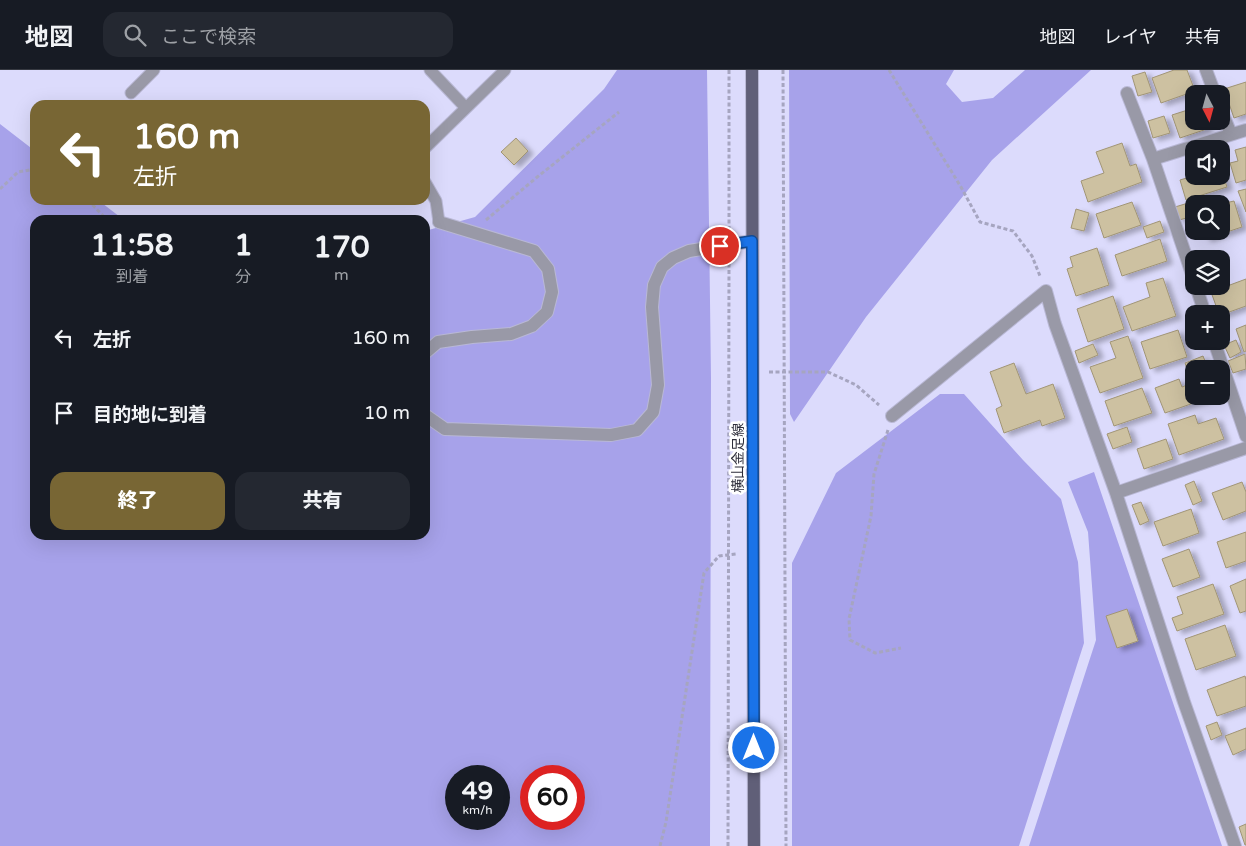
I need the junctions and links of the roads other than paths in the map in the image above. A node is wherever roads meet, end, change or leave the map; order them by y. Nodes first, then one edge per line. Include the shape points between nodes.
1 (154, 70) edge
2 (430, 70) edge
3 (506, 70) edge
4 (752, 70) edge
5 (1206, 70) edge
6 (1212, 85) edge
7 (131, 93) dead end
8 (1127, 93) dead end
9 (466, 108) junction
10 (1229, 130) edge
11 (1246, 130) edge
12 (1231, 134) junction
13 (430, 143) edge
14 (1153, 159) junction
15 (430, 191) edge
16 (439, 222) joint
17 (752, 241) junction
18 (1185, 253) edge
19 (430, 348) edge
20 (1217, 350) edge
21 (892, 416) road end
22 (430, 418) edge
23 (1246, 436) edge
24 (1246, 448) edge
25 (1116, 493) junction
26 (754, 846) edge
27 (1235, 846) edge

1 - 7 lane
2 - 9 lane
3 - 9 lane
4 - 17 main road, 横山金足線
5 - 6 street
8 - 14 street
9 - 13 lane
10 - 12 street
11 - 12 street
12 - 14 street
14 - 18 street
15 - 16 lane via 436,201
16 - 19 street via 534,250 548,269 552,292 547,312 532,326 510,334 438,342
17 - 22 street via 689,251 672,258 662,268 654,285 652,307 657,397 654,412 638,430 610,436 445,429
17 - 26 main road, 横山金足線
20 - 23 street
21 - 25 street via 1046,291
24 - 25 street
25 - 27 street

